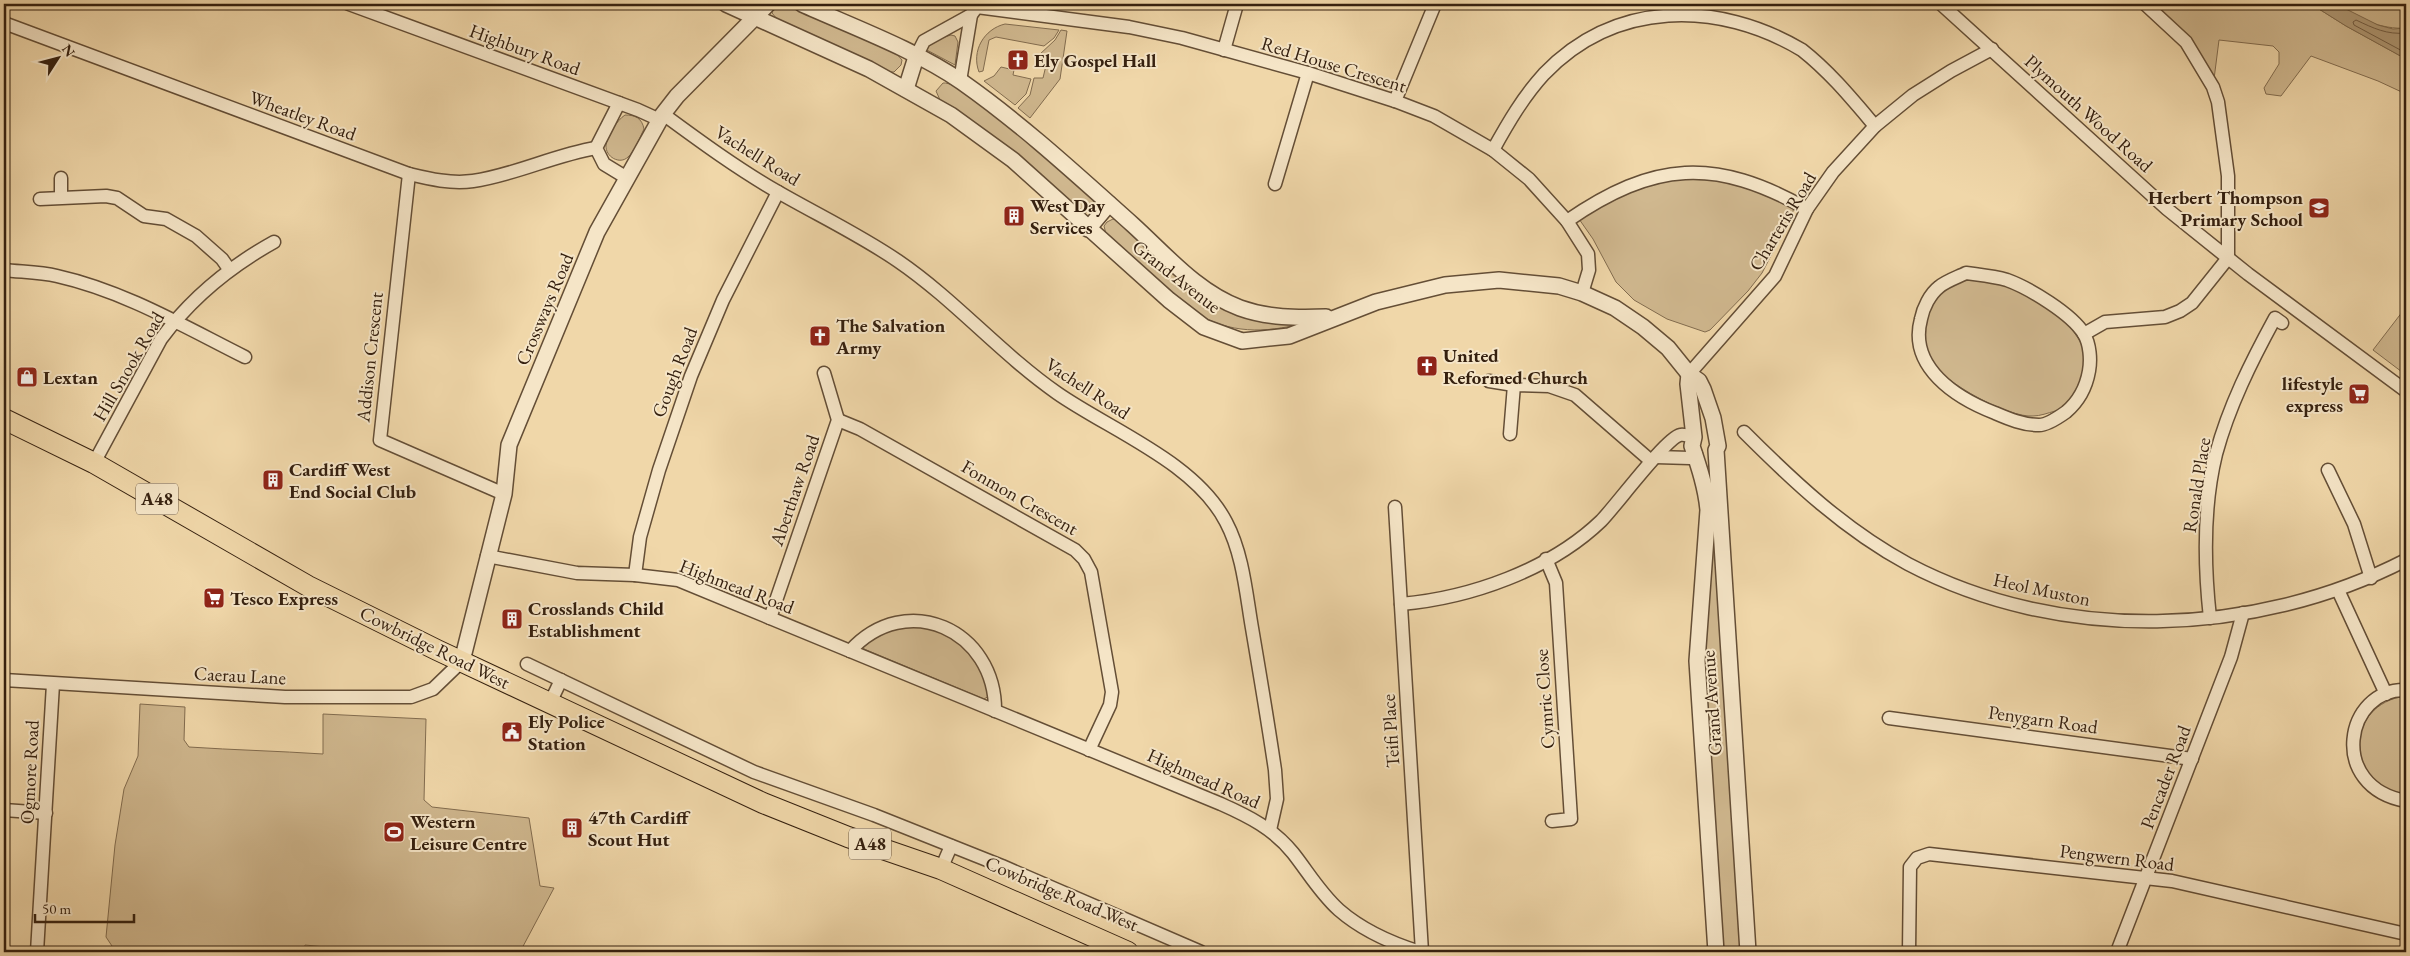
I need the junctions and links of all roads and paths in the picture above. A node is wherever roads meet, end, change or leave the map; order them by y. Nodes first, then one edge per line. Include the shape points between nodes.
1 (349, 4) edge
2 (726, 4) edge
3 (768, 4) edge
4 (802, 4) edge
5 (1237, 4) edge
6 (1434, 4) edge
7 (1940, 4) edge
8 (2145, 4) edge
9 (976, 9) edge
10 (756, 16) junction
11 (4, 23) edge
12 (1992, 49) junction
13 (1224, 50) junction
14 (916, 57) junction
15 (1308, 74) junction
16 (960, 81) junction
17 (906, 89) junction
18 (1395, 102) junction
19 (619, 103) junction
20 (662, 117) junction
21 (1875, 126) junction
22 (596, 148) junction
23 (1493, 150) junction
24 (409, 174) junction
25 (61, 178) dead end
26 (627, 178) junction
27 (1275, 184) dead end
28 (778, 192) junction
29 (61, 197) junction
30 (40, 199) dead end
31 (1109, 204) junction
32 (1808, 209) junction
33 (1567, 221) junction
34 (1088, 230) junction
35 (274, 242) dead end
36 (2228, 258) junction
37 (4, 270) edge
38 (229, 270) junction
39 (1582, 293) junction
40 (1334, 317) junction
41 (174, 322) junction
42 (2282, 322) dead end
43 (2084, 334) junction
44 (245, 356) dead end
45 (824, 373) dead end
46 (1690, 374) junction
47 (1489, 381) dead end
48 (1514, 386) junction
49 (2406, 391) edge
50 (4, 419) edge
51 (838, 420) junction
52 (1744, 432) dead end
53 (1510, 434) dead end
54 (1694, 437) junction
55 (1715, 443) junction
56 (1696, 454) junction
57 (1654, 459) junction
58 (94, 463) junction
59 (2328, 470) dead end
60 (504, 494) junction
61 (1395, 506) dead end
62 (487, 556) junction
63 (1546, 560) junction
64 (2406, 560) edge
65 (635, 575) junction
66 (2371, 578) junction
67 (2338, 590) junction
68 (1401, 604) junction
69 (2243, 613) junction
70 (770, 618) junction
71 (2210, 618) junction
72 (850, 651) junction
73 (462, 661) junction
74 (527, 664) dead end
75 (4, 680) edge
76 (561, 680) junction
77 (53, 684) junction
78 (2406, 690) edge
79 (2386, 694) junction
80 (550, 703) junction
81 (994, 711) junction
82 (1889, 718) dead end
83 (1089, 750) junction
84 (2192, 759) junction
85 (2406, 801) edge
86 (4, 810) edge
87 (46, 813) junction
88 (1552, 821) dead end
89 (1270, 830) junction
90 (951, 846) junction
91 (941, 869) junction
92 (2146, 877) junction
93 (2406, 934) edge
94 (37, 952) edge
95 (1128, 952) edge
96 (1201, 952) edge
97 (1421, 952) edge
98 (1716, 952) edge
99 (1748, 952) edge
100 (1909, 952) edge
101 (2116, 952) edge

1 - 19 street, Highbury Road
2 - 10 street, Grand Avenue
3 - 10 street
4 - 14 street, Grand Avenue
5 - 13 street
6 - 18 street
7 - 12 street, Plymouth Wood Road
8 - 36 street via 2186,42 2204,70 2218,102 2228,176
9 - 13 street, Red House Crescent via 1129,27
9 - 14 street via 924,41
9 - 16 street
10 - 17 street, Grand Avenue
10 - 20 street, Crossways Road via 677,96
11 - 24 street, Wheatley Road
12 - 21 street, Charteris Road via 1913,95
12 - 36 street, Plymouth Wood Road via 2166,209
13 - 15 street, Red House Crescent
14 - 16 street, Grand Avenue
14 - 17 street
15 - 18 street, Red House Crescent
15 - 27 street
16 - 31 street, Grand Avenue via 1027,131
17 - 34 street, Grand Avenue via 951,115 1013,160
18 - 23 street, Red House Crescent via 1434,116
19 - 20 street, Highbury Road
19 - 22 street
20 - 26 street, Crossways Road
20 - 28 street, Vachell Road
21 - 23 street via 1822,67 1755,21 1710,8 1672,7 1641,13 1603,27 1564,55 1530,91
21 - 32 street, Charteris Road via 1833,172
22 - 24 street, Wheatley Road via 578,150 473,181 443,181
22 - 26 street via 604,164
23 - 33 street, Red House Crescent via 1529,179
24 - 60 street, Addison Crescent via 380,440
25 - 29 street
26 - 60 street, Crossways Road via 598,232 509,445
28 - 65 street, Gough Road via 722,300 691,376 650,499 636,557
28 - 89 street, Vachell Road via 860,236 900,263 1039,379 1079,408 1142,442 1194,482 1217,507 1232,533 1240,556 1271,741 1277,799
29 - 30 street
29 - 38 street via 117,198 144,216 166,220 196,236 222,259
31 - 34 street
31 - 40 street, Grand Avenue via 1177,266 1223,300 1256,313 1288,318
32 - 33 street via 1751,182 1712,174 1683,173 1623,187
32 - 46 street, Charteris Road via 1774,276
33 - 39 street, Red House Crescent via 1588,254 1589,270
34 - 40 street, Grand Avenue via 1204,327 1242,341 1289,336
35 - 38 street, Hill Snook Road
36 - 43 street via 2192,303 2180,311 2165,317 2105,322
36 - 49 street, Plymouth Wood Road
37 - 41 street via 57,276 142,305
38 - 41 street, Hill Snook Road via 216,278
39 - 40 street, Grand Avenue via 1542,283 1470,282 1398,295
39 - 46 street, Grand Avenue via 1615,308 1643,327 1668,348
41 - 44 street
41 - 58 street, Hill Snook Road via 161,339
42 - 71 street, Ronald Place via 2274,318 2248,369 2216,456 2205,574
43 - 43 street via 2090,364 2088,381 2080,398 2059,417 2040,425 2016,422 1959,395 1935,376 1918,343 1923,308 1939,286 1966,273 1987,275 2015,284 2073,321
45 - 51 street, Aberthaw Road
46 - 54 street, Grand Avenue via 1688,384
46 - 55 street, Grand Avenue via 1699,381 1707,399 1713,418
47 - 48 street
48 - 53 street
48 - 57 street via 1549,386 1575,395
50 - 58 highway, Cowbridge Road West / A48
51 - 70 street, Aberthaw Road
51 - 83 street, Fonmon Crescent via 895,448 1075,550 1084,559 1091,572 1112,692 1110,705
52 - 71 street, Heol Muston via 1827,510 1907,563 1969,592 2072,618 2145,621
54 - 55 street via 1701,432 1711,433
54 - 56 street, Grand Avenue via 1692,446
54 - 57 street via 1680,434
55 - 56 street via 1705,458
55 - 99 street, Grand Avenue
56 - 57 street via 1690,458
56 - 98 street, Grand Avenue via 1708,510 1697,661
57 - 63 street via 1600,521
58 - 73 highway, Cowbridge Road West / A48 via 308,586
59 - 66 street via 2354,524
60 - 62 street, Crossways Road
61 - 68 street, Teifi Place
62 - 65 street, Highmead Road via 577,573
62 - 73 street, Crossways Road
63 - 68 street via 1515,576 1475,590 1428,602
63 - 88 street, Cymric Close via 1556,582 1571,819
64 - 66 street, Heol Muston
65 - 70 street, Highmead Road via 678,580
66 - 67 street, Heol Muston
67 - 69 street, Heol Muston via 2290,605
67 - 79 street
68 - 97 street, Teifi Place
69 - 71 street, Heol Muston
69 - 84 street, Pencader Road via 2231,657
70 - 72 street, Highmead Road
72 - 81 street, Highmead Road
72 - 81 street via 873,631 893,623 912,621 938,625 960,636 977,652 990,673 995,694
73 - 77 street, Caerau Lane via 433,689 410,697 285,697
73 - 80 highway, Cowbridge Road West / A48
74 - 76 street, Cowbridge Road West
75 - 77 street, Caerau Lane
76 - 80 street
76 - 90 street, Cowbridge Road West via 754,772 874,814
77 - 87 street, Ogmore Road
78 - 79 street
79 - 85 street via 2373,702 2356,726 2354,756 2358,770 2372,787 2392,798
80 - 91 highway, Cowbridge Road West / A48 via 763,803
81 - 83 street, Highmead Road
82 - 84 street, Penygarn Road
83 - 89 street, Highmead Road via 1249,816
84 - 92 street, Pencader Road
86 - 87 street
87 - 94 street, Ogmore Road
89 - 97 street, Highmead Road via 1339,910 1374,934
90 - 91 street
90 - 96 street, Cowbridge Road West
91 - 95 highway, Cowbridge Road West / A48
92 - 93 street, Pengwern Road
92 - 100 street, Pengwern Road via 1924,854 1910,867
92 - 101 street, Pencader Road

